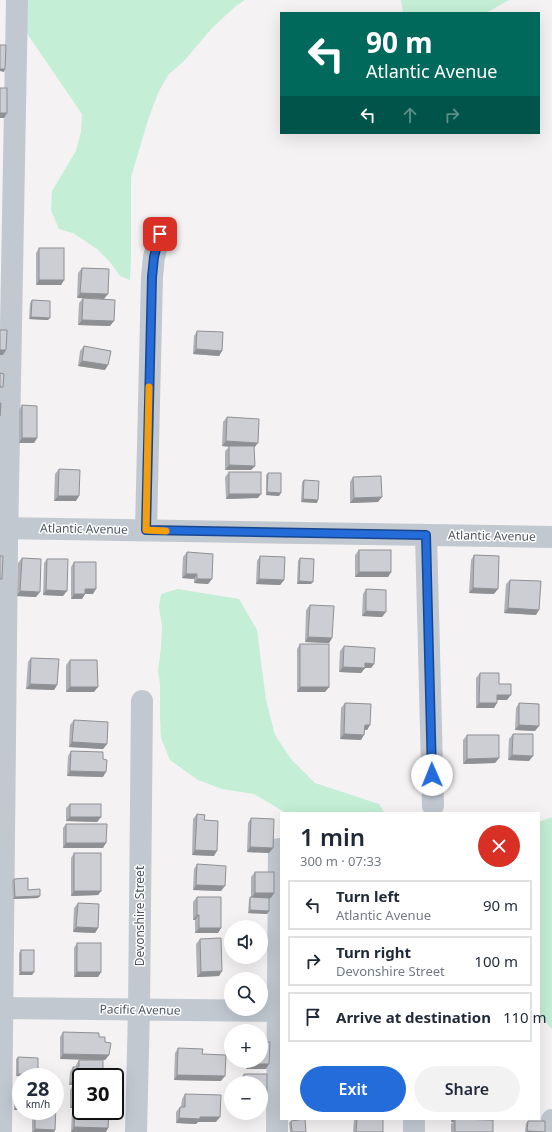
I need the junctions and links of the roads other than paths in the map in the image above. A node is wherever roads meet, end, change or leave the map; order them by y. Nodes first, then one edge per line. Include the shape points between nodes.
1 (16, 0) edge
2 (160, 234) dead end
3 (4, 528) edge
4 (146, 530) junction
5 (426, 535) junction
6 (552, 536) edge
7 (142, 701) dead end
8 (433, 806) dead end
9 (279, 848) dead end
10 (1, 1008) edge
11 (139, 1010) junction
12 (280, 1011) edge
13 (414, 1120) edge
14 (552, 1120) edge
15 (1, 1132) edge
16 (136, 1132) edge
17 (277, 1132) edge
18 (414, 1132) edge
19 (552, 1132) edge

1 - 3 street
2 - 4 street via 152,277
3 - 4 street, Atlantic Avenue
3 - 10 street
4 - 5 street, Atlantic Avenue
5 - 6 street, Atlantic Avenue
5 - 8 street
7 - 11 street, Devonshire Street
9 - 12 street
10 - 11 street, Pacific Avenue
10 - 15 street
11 - 12 street, Pacific Avenue
11 - 16 street, Devonshire Street
12 - 17 street
13 - 18 street
14 - 19 street

